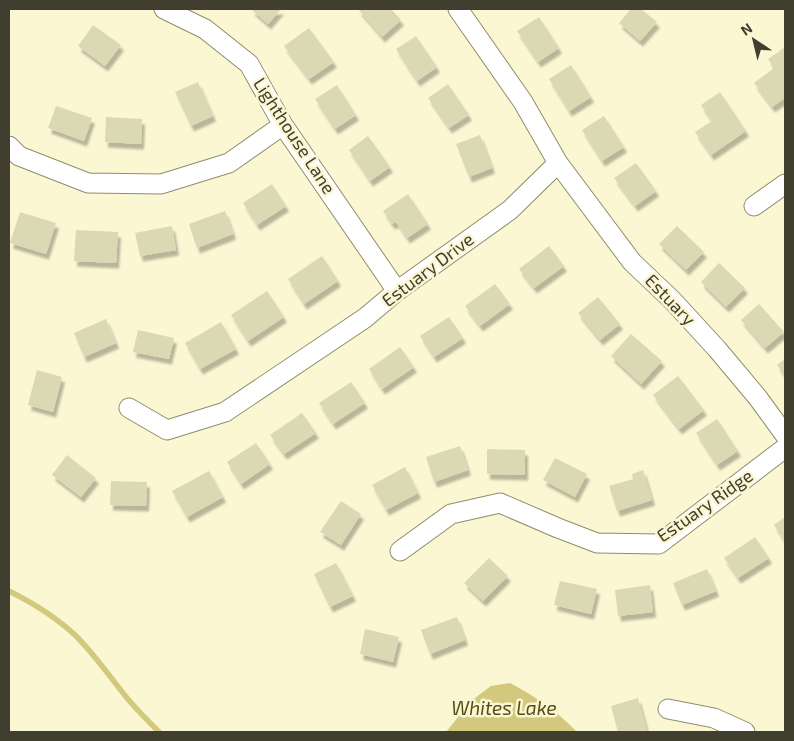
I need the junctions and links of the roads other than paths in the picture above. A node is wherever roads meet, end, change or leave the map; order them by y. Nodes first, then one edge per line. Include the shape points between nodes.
1 (164, 9) edge
2 (458, 9) edge
3 (283, 125) junction
4 (9, 146) edge
5 (558, 163) junction
6 (785, 184) edge
7 (754, 206) dead end
8 (397, 291) junction
9 (129, 408) dead end
10 (785, 435) edge
11 (785, 448) edge
12 (400, 551) dead end
13 (668, 709) dead end
14 (745, 732) edge

1 - 3 street, Lighthouse Lane via 205,29 248,64
2 - 5 street via 523,102
3 - 4 street via 229,163 161,184 88,184 19,156
3 - 8 street, Lighthouse Lane
5 - 8 street, Estuary Drive via 510,210
5 - 10 street, Estuary via 632,262 717,349
6 - 7 street
8 - 9 street, Estuary Drive via 365,318 225,412 167,430
11 - 12 street, Estuary Ridge via 659,544 597,543 500,503 452,514
13 - 14 street via 714,718

